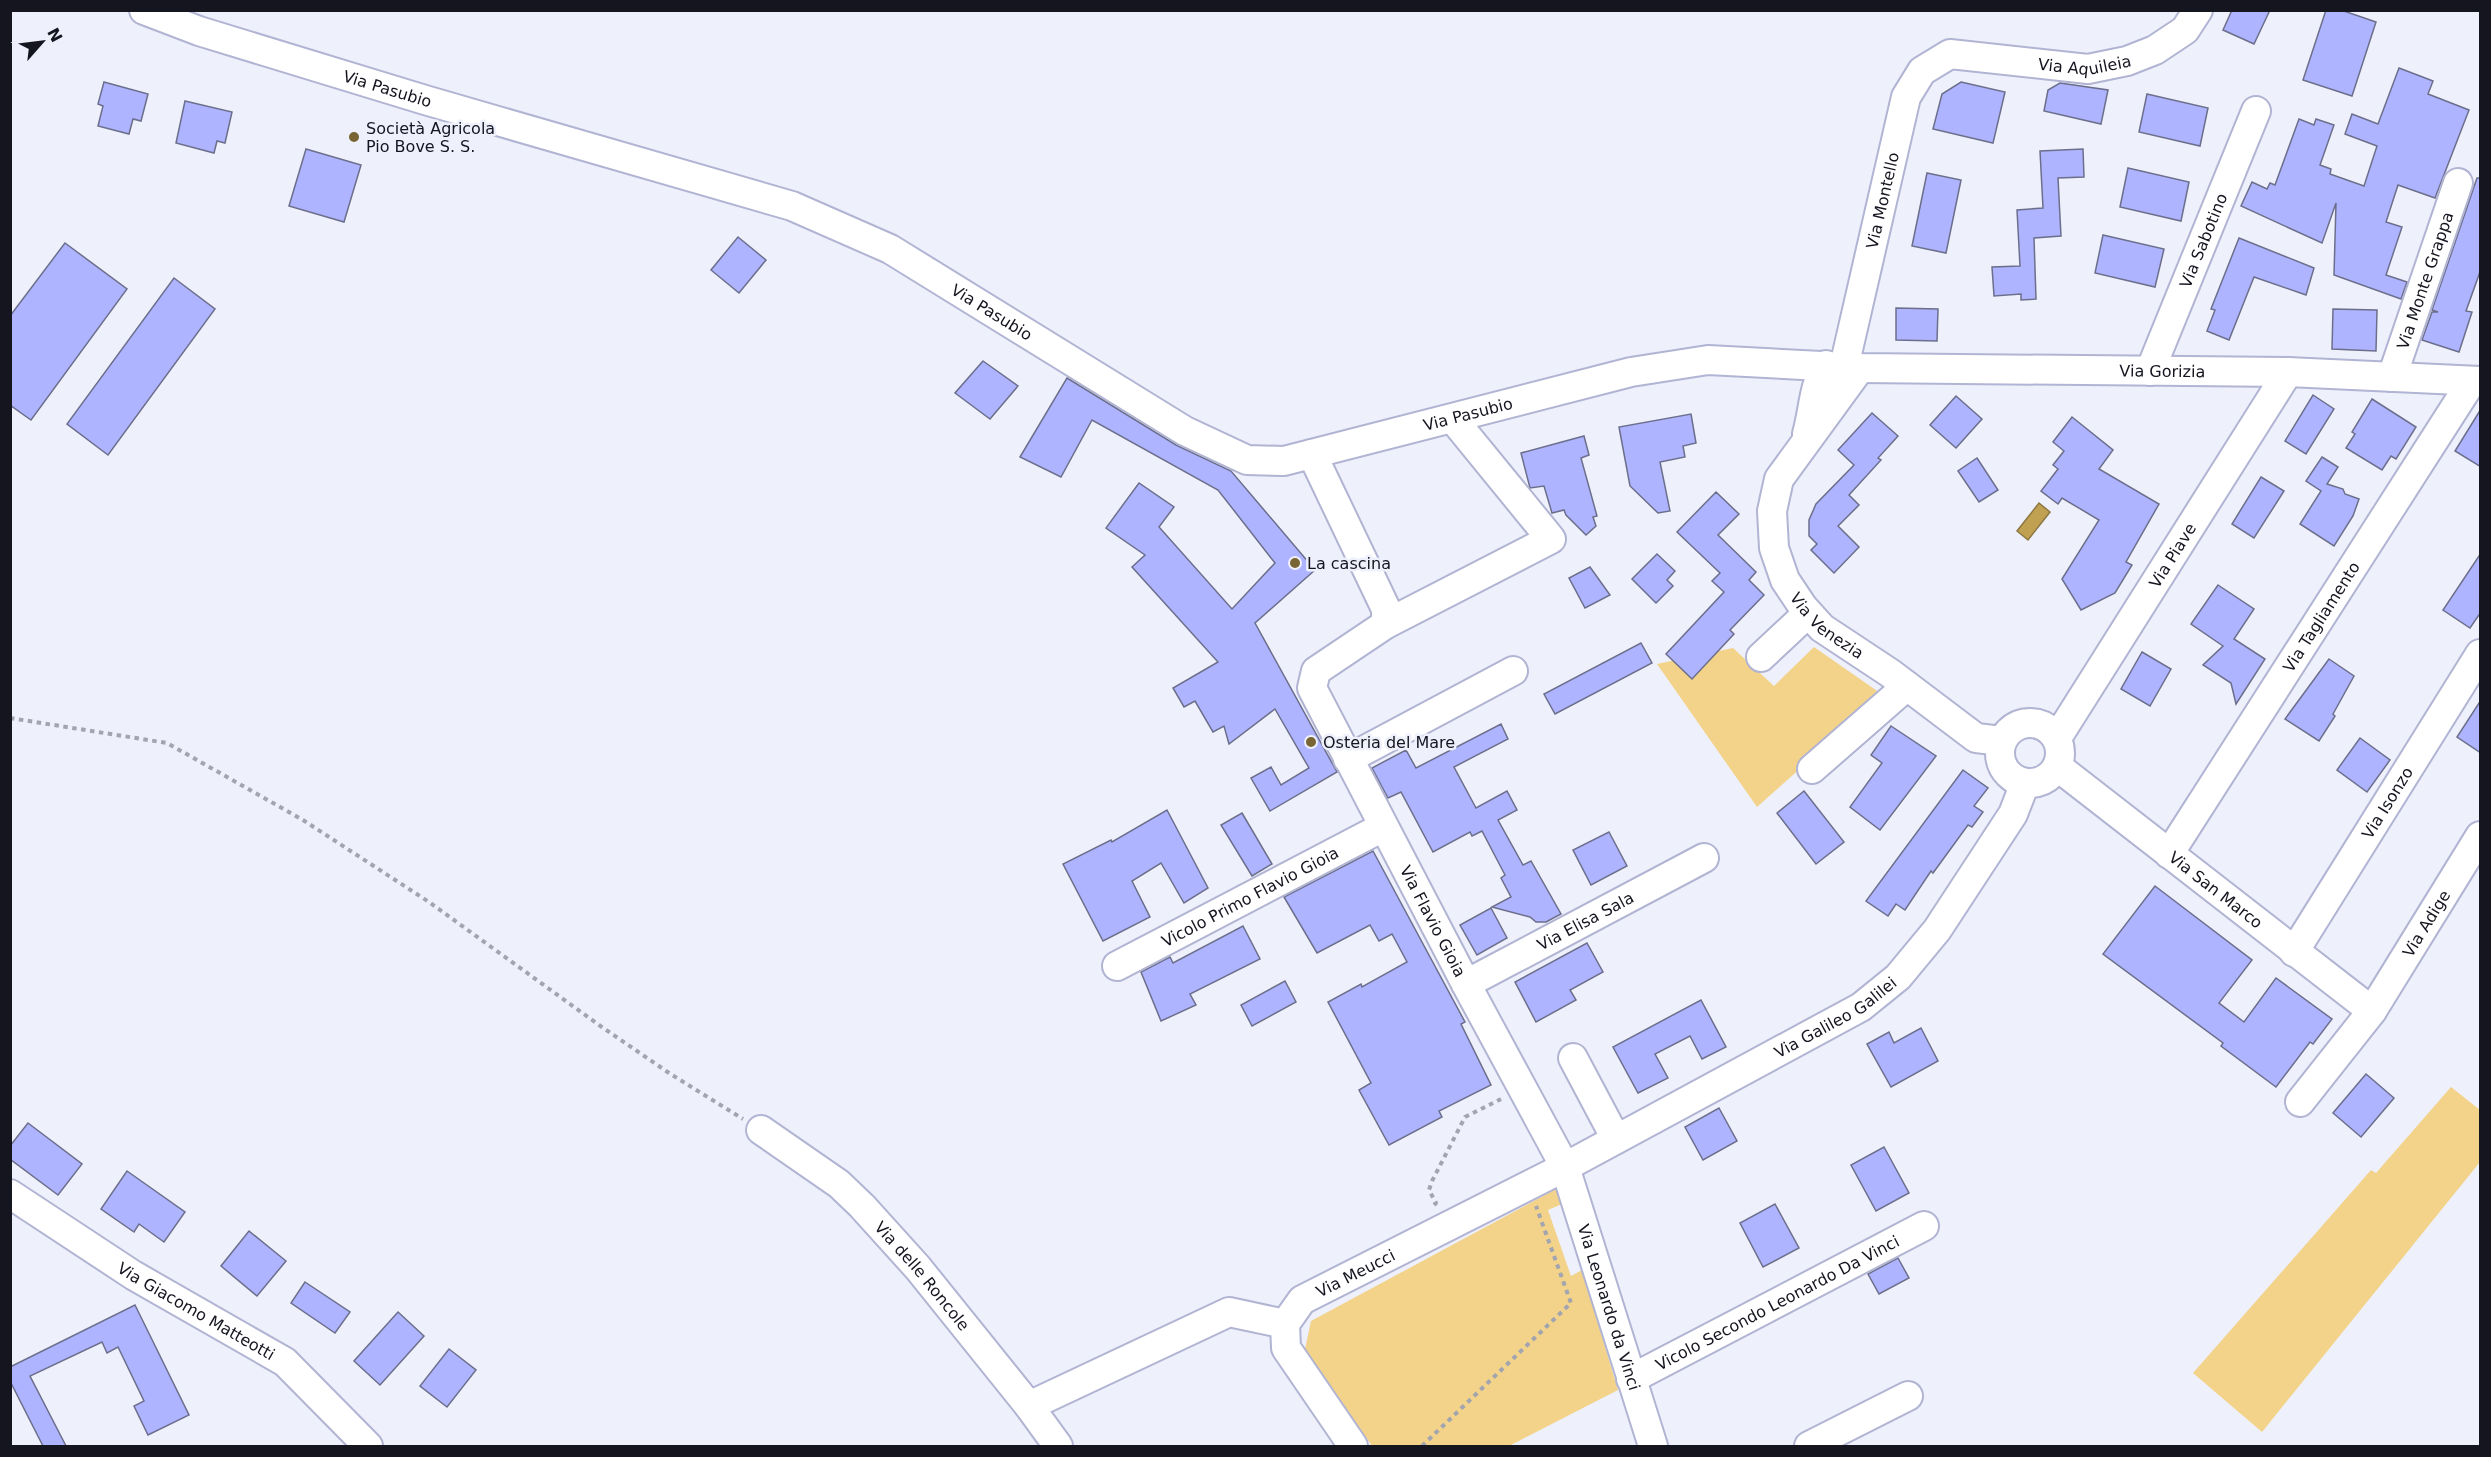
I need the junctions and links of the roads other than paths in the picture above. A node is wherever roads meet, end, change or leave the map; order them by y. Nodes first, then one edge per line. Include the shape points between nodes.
1 (144, 10) edge
2 (2198, 10) edge
3 (1950, 54) joint
4 (2256, 111) dead end
5 (2458, 183) dead end
6 (1843, 367) junction
7 (2150, 371) junction
8 (2288, 372) junction
9 (2392, 377) junction
10 (2476, 381) edge
11 (1453, 419) junction
12 (1312, 454) junction
13 (1808, 613) junction
14 (1386, 624) junction
15 (2481, 654) edge
16 (1761, 657) dead end
17 (1513, 671) dead end
18 (1907, 686) junction
19 (2057, 738) junction
20 (2002, 741) junction
21 (1348, 759) junction
22 (2058, 767) junction
23 (1812, 769) dead end
24 (2025, 783) junction
25 (1383, 827) junction
26 (2481, 836) edge
27 (2169, 854) junction
28 (1704, 858) dead end
29 (2294, 952) junction
30 (1117, 966) dead end
31 (1466, 984) junction
32 (2372, 1011) junction
33 (1573, 1058) dead end
34 (2300, 1102) dead end
35 (761, 1130) road end
36 (1616, 1139) junction
37 (1565, 1167) junction
38 (10, 1194) edge
39 (1924, 1226) dead end
40 (1285, 1324) junction
41 (1631, 1379) junction
42 (1908, 1396) dead end
43 (1029, 1406) junction
44 (368, 1446) edge
45 (1058, 1446) edge
46 (1353, 1446) edge
47 (1653, 1446) edge
48 (1809, 1446) edge

1 - 12 street, Via Pasubio via 199,31 425,100 792,206 890,249 1206,441 1247,460 1284,461
2 - 3 street, Via Aquileia via 2185,30 2155,50 2088,69
3 - 6 street, Via Montello via 1922,70 1906,97
4 - 7 street, Via Sabotino
5 - 9 street, Via Monte Grappa
6 - 7 street, Via Gorizia
6 - 11 street, Via Pasubio via 1708,360 1630,372
6 - 13 street, Via Venezia via 1805,442 1779,479 1772,511 1774,548 1785,580
7 - 8 street, Via Gorizia
8 - 9 street, Via Gorizia
8 - 19 street, Via Piave
9 - 10 street, Via Gorizia
10 - 27 street, Via Tagliamento
11 - 12 street, Via Pasubio
11 - 14 street via 1551,539
12 - 14 street via 1386,609
13 - 16 street
13 - 18 street, Via Venezia via 1822,628
14 - 21 street, Via Flavio Gioia via 1316,671 1312,688
15 - 29 street, Via Isonzo
17 - 21 street
18 - 20 street, Via Venezia via 1976,738
18 - 23 street
19 - 20 street via 2045,727 2028,722 2017,726
19 - 22 street via 2061,757
20 - 24 street via 2001,762 2006,772
21 - 25 street, Via Flavio Gioia
22 - 24 street via 2046,779
22 - 27 street, Via San Marco
24 - 36 street, Via Galileo Galilei via 2013,814 1937,930 1898,977 1861,1007
25 - 30 street, Vicolo Primo Flavio Gioia
25 - 31 street, Via Flavio Gioia
26 - 32 street, Via Adige
27 - 29 street, Via San Marco
28 - 31 street, Via Elisa Sala
29 - 32 street, Via San Marco
31 - 37 street, Via Flavio Gioia
32 - 34 street, Via Adige
33 - 36 street
35 - 43 street, Via delle Roncole via 839,1184 862,1206 918,1268
36 - 37 street, Via Galileo Galilei
37 - 40 street, Via Meucci via 1313,1293 1293,1310
37 - 41 street, Via Leonardo da Vinci
38 - 44 street, Via Giacomo Matteotti via 132,1275 285,1362
39 - 41 street, Vicolo Secondo Leonardo Da Vinci
40 - 43 street via 1229,1312
40 - 46 street via 1284,1339 1291,1358
41 - 47 street, Via Leonardo da Vinci
42 - 48 street
43 - 45 street, Via delle Roncole

